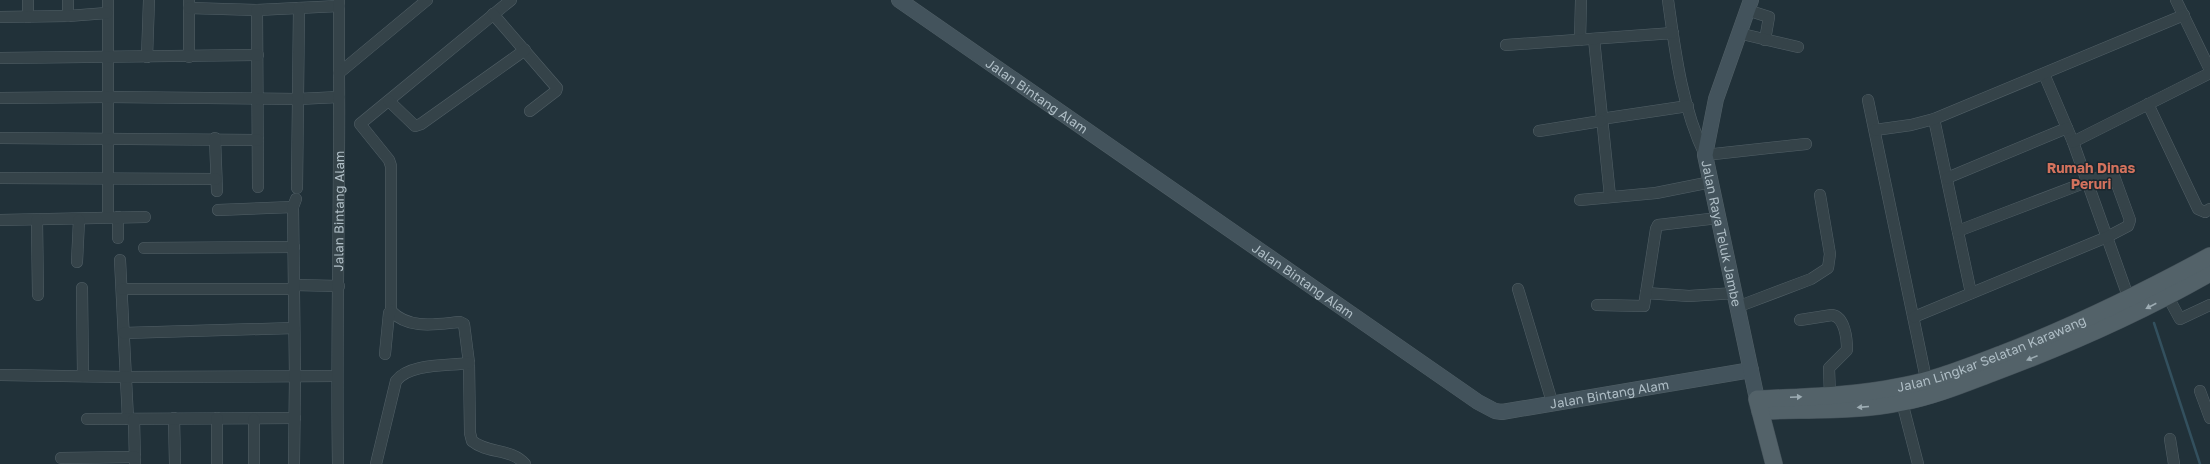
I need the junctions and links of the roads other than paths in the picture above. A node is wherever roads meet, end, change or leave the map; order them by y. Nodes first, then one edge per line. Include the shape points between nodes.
1 (28, 0) edge
2 (68, 0) edge
3 (108, 0) edge
4 (149, 0) edge
5 (428, 0) edge
6 (511, 0) edge
7 (899, 0) edge
8 (1581, 0) edge
9 (1668, 0) edge
10 (2176, 0) edge
11 (339, 3) edge
12 (189, 4) edge
13 (1749, 5) edge
14 (299, 8) junction
15 (257, 10) junction
16 (107, 13) junction
17 (493, 14) junction
18 (2184, 15) junction
19 (68, 16) junction
20 (0, 17) edge
21 (28, 17) junction
22 (1673, 33) junction
23 (1738, 33) junction
24 (1594, 39) junction
25 (1580, 40) junction
26 (1765, 40) junction
27 (1506, 45) dead end
28 (1798, 47) dead end
29 (525, 50) junction
30 (258, 55) junction
31 (147, 57) junction
32 (189, 57) junction
33 (0, 58) edge
34 (108, 58) junction
35 (2210, 70) edge
36 (339, 73) junction
37 (2044, 74) junction
38 (2210, 74) edge
39 (107, 96) junction
40 (339, 97) junction
41 (0, 98) edge
42 (258, 99) junction
43 (298, 99) junction
44 (1868, 100) dead end
45 (389, 101) junction
46 (2148, 104) junction
47 (1688, 106) junction
48 (530, 111) dead end
49 (1934, 119) junction
50 (1601, 120) junction
51 (2067, 128) junction
52 (1875, 130) junction
53 (1539, 131) dead end
54 (0, 138) edge
55 (215, 138) junction
56 (108, 139) junction
57 (258, 140) junction
58 (2073, 142) junction
59 (1806, 144) dead end
60 (1705, 154) junction
61 (0, 178) edge
62 (107, 178) junction
63 (1947, 178) junction
64 (216, 179) junction
65 (1711, 182) junction
66 (2087, 182) junction
67 (258, 187) dead end
68 (297, 188) dead end
69 (217, 191) dead end
70 (1820, 195) dead end
71 (1610, 196) junction
72 (1580, 200) dead end
73 (2210, 209) edge
74 (218, 210) dead end
75 (144, 216) dead end
76 (113, 217) junction
77 (1718, 218) junction
78 (0, 220) edge
79 (37, 220) junction
80 (79, 220) junction
81 (1958, 231) junction
82 (2107, 237) junction
83 (118, 238) dead end
84 (294, 247) junction
85 (144, 248) dead end
86 (2210, 248) edge
87 (2210, 256) edge
88 (120, 260) dead end
89 (78, 262) dead end
90 (2210, 273) edge
91 (338, 286) junction
92 (294, 287) junction
93 (82, 288) dead end
94 (122, 289) junction
95 (1518, 289) dead end
96 (1971, 293) junction
97 (1646, 294) junction
98 (38, 295) dead end
99 (2127, 296) junction
100 (2168, 297) junction
101 (1736, 300) junction
102 (2210, 304) edge
103 (1597, 305) dead end
104 (391, 311) junction
105 (1914, 317) junction
106 (1800, 320) dead end
107 (294, 328) junction
108 (124, 333) junction
109 (385, 354) dead end
110 (469, 363) junction
111 (1751, 370) junction
112 (0, 375) edge
113 (83, 376) junction
114 (336, 376) junction
115 (125, 377) junction
116 (296, 377) junction
117 (1928, 382) junction
118 (2200, 391) dead end
119 (1830, 396) junction
120 (1902, 402) junction
121 (1553, 405) junction
122 (1759, 405) junction
123 (174, 418) junction
124 (217, 418) junction
125 (294, 418) junction
126 (2210, 418) edge
127 (87, 419) dead end
128 (131, 419) junction
129 (254, 419) junction
130 (2170, 439) dead end
131 (61, 458) dead end
132 (135, 460) edge
133 (176, 464) edge
134 (217, 464) edge
135 (254, 464) edge
136 (294, 464) edge
137 (338, 464) edge
138 (376, 464) edge
139 (526, 464) edge
140 (1774, 464) edge
141 (1918, 464) edge
142 (2174, 464) edge

1 - 21 street
2 - 19 street
3 - 16 street
4 - 31 street
5 - 36 street
6 - 17 street
7 - 121 street, Jalan Bintang Alam via 1478,402 1500,412
8 - 25 street
9 - 22 street
10 - 18 street
11 - 14 street
11 - 36 street, Jalan Bintang Alam
12 - 15 street
12 - 32 street
13 - 23 street, Jalan Raya Teluk Jambe
13 - 26 street via 1769,17
14 - 15 street
14 - 43 street
15 - 30 street
16 - 19 street
16 - 34 street
17 - 29 street
17 - 45 street
18 - 35 street
18 - 37 street
19 - 21 street
20 - 21 street
22 - 24 street
22 - 47 street
23 - 26 street
23 - 60 street, Jalan Raya Teluk Jambe via 1711,114
24 - 25 street
24 - 50 street
25 - 27 street
26 - 28 street
29 - 45 street via 421,124 415,126 409,122
29 - 48 street via 557,89
30 - 32 street
30 - 42 street
31 - 32 street
31 - 34 street
33 - 34 street
34 - 39 street
36 - 40 street, Jalan Bintang Alam
37 - 49 street
37 - 51 street
38 - 46 street
39 - 41 street
39 - 42 street
39 - 56 street
40 - 43 street
40 - 91 street, Jalan Bintang Alam
42 - 43 street
42 - 57 street
43 - 68 street
44 - 52 street
45 - 104 street via 360,124 390,162
46 - 58 street
46 - 73 street via 2198,209 2205,212
47 - 50 street
47 - 60 street via 1696,138
49 - 52 street
49 - 63 street
50 - 53 street
50 - 71 street
51 - 58 street
51 - 63 street
52 - 105 street
54 - 56 street
55 - 56 street
55 - 57 street
55 - 64 street
56 - 62 street
57 - 67 street
58 - 66 street
59 - 60 street
60 - 65 street, Jalan Raya Teluk Jambe
61 - 62 street
62 - 64 street
62 - 76 street
63 - 81 street
64 - 69 street
65 - 71 street via 1656,194
65 - 77 street, Jalan Raya Teluk Jambe
66 - 81 street
66 - 82 street
66 - 82 street via 2110,174 2114,176 2130,223
70 - 101 street via 1830,254 1828,268 1812,279
71 - 72 street
74 - 84 street via 294,203
75 - 76 street
76 - 80 street
76 - 83 street
77 - 97 street via 1658,225
77 - 101 street, Jalan Raya Teluk Jambe
78 - 79 street
79 - 80 street
79 - 98 street
80 - 89 street
81 - 96 street
82 - 96 street
82 - 99 street
84 - 85 street
84 - 92 street
86 - 99 street
87 - 99 main road, Jalan Lingkar Selatan Karawang
88 - 94 street
90 - 100 main road, Jalan Lingkar Selatan Karawang
91 - 92 street
91 - 114 street, Jalan Bintang Alam
92 - 94 street
92 - 107 street
93 - 113 street
94 - 108 street
95 - 121 street
96 - 105 street
97 - 101 street
97 - 103 street via 1642,307
99 - 117 main road, Jalan Lingkar Selatan Karawang via 2024,345
100 - 102 street via 2180,318
100 -> 117 main road, Jalan Lingkar Selatan Karawang via 2122,321 2058,348
101 - 111 street, Jalan Raya Teluk Jambe
104 - 109 street
104 - 110 street via 396,316 414,323 464,324
105 - 117 street
106 - 119 street via 1836,315 1842,322 1847,350 1829,368
107 - 108 street
107 - 116 street
108 - 115 street
110 - 138 street via 416,368 400,376 396,381
110 - 139 street via 472,441 482,447 520,457
111 - 121 street, Jalan Bintang Alam
111 - 122 street, Jalan Raya Teluk Jambe
112 - 113 street
113 - 115 street
114 - 116 street
114 - 137 street, Jalan Bintang Alam
115 - 116 street
115 - 128 street
116 - 125 street
117 - 119 main road, Jalan Lingkar Selatan Karawang
117 - 120 main road, Jalan Lingkar Selatan Karawang
118 - 126 street
122 -> 119 main road, Jalan Lingkar Selatan Karawang
120 -> 122 main road, Jalan Lingkar Selatan Karawang via 1841,409
120 - 141 street
122 - 140 main road
123 - 124 street
123 - 128 street
123 - 133 street
124 - 129 street
124 - 134 street
125 - 129 street
125 - 136 street
127 - 128 street
128 - 132 street
129 - 135 street
130 - 142 street
131 - 132 street

